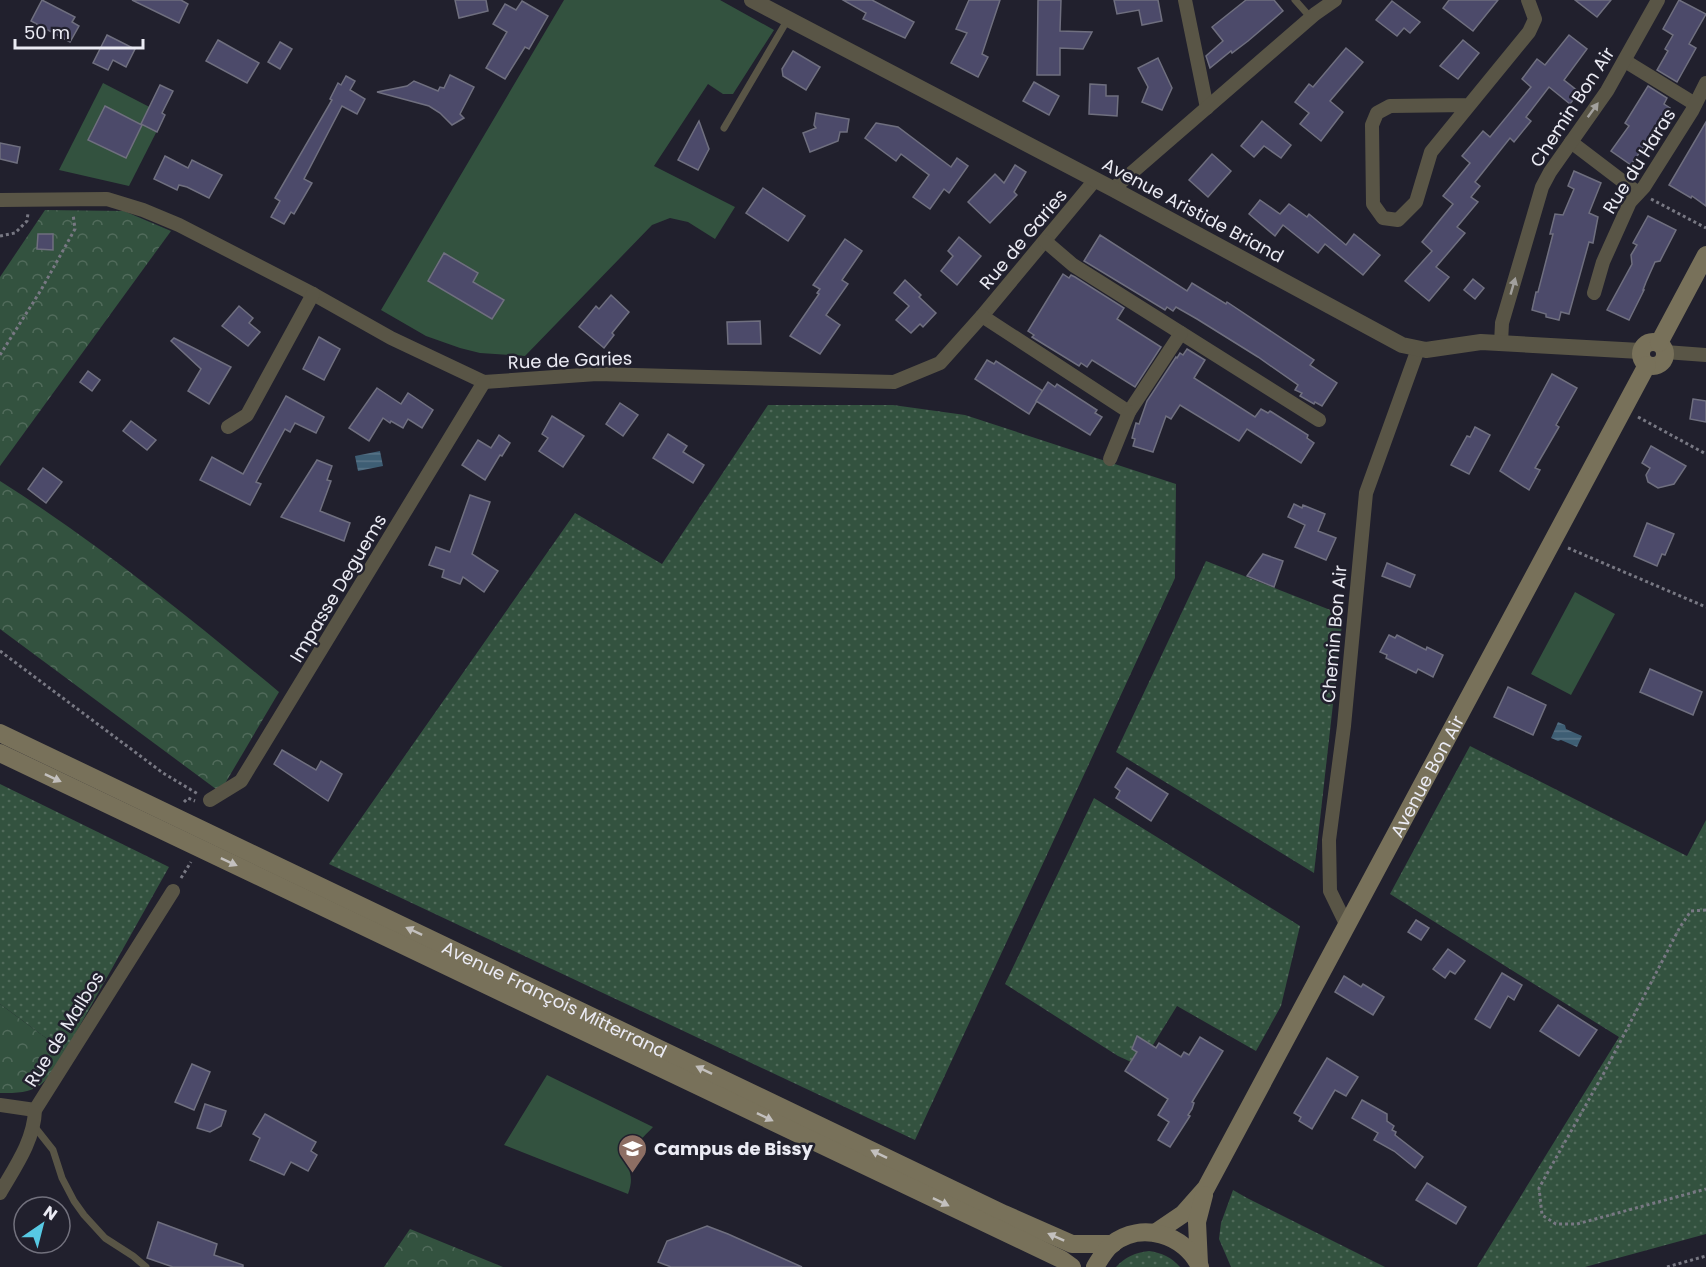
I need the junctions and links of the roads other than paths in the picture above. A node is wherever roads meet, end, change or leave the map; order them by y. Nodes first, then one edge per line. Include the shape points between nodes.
1 (752, 0) edge
2 (1185, 0) edge
3 (1295, 0) edge
4 (1335, 0) edge
5 (1528, 0) edge
6 (1658, 0) edge
7 (1311, 18) junction
8 (788, 19) junction
9 (1625, 62) junction
10 (1706, 83) edge
11 (1695, 104) junction
12 (1468, 105) junction
13 (1207, 108) junction
14 (724, 128) dead end
15 (1570, 142) junction
16 (1095, 180) junction
17 (1113, 189) junction
18 (1638, 193) junction
19 (0, 200) edge
20 (1045, 241) junction
21 (1706, 255) edge
22 (1594, 293) dead end
23 (313, 294) junction
24 (982, 316) junction
25 (1181, 333) junction
26 (1501, 343) junction
27 (1662, 348) junction
28 (1418, 350) junction
29 (1706, 355) edge
30 (1644, 358) junction
31 (484, 382) junction
32 (1130, 412) junction
33 (1318, 420) dead end
34 (228, 427) dead end
35 (1110, 459) dead end
36 (0, 733) edge
37 (0, 753) edge
38 (210, 800) road end
39 (173, 891) road end
40 (1347, 926) junction
41 (0, 1105) edge
42 (35, 1110) junction
43 (34, 1126) junction
44 (1206, 1188) junction
45 (0, 1193) edge
46 (1155, 1233) junction
47 (1113, 1244) junction
48 (1199, 1265) edge
49 (146, 1267) edge
50 (1072, 1267) edge
51 (1095, 1267) edge

1 - 8 street, Avenue Aristide Briand
2 - 13 street
3 - 7 lane
4 - 7 street
5 - 12 street via 1535,19 1529,32
6 - 9 street, Chemin Bon Air
7 - 13 street
8 - 14 lane
8 - 16 street, Avenue Aristide Briand
9 - 11 street
15 -> 9 street, Chemin Bon Air
10 - 11 street, Rue du Haras
11 - 18 street, Rue du Haras
12 - 12 street via 1431,152 1416,201 1398,220 1383,218 1373,204 1372,125 1377,113 1390,106
13 - 17 street
15 - 18 street
26 -> 15 street, Chemin Bon Air via 1502,323 1542,187
16 - 17 street, Avenue Aristide Briand
16 - 20 street, Rue de Garies
17 - 28 street, Avenue Aristide Briand via 1402,345
18 - 22 street, Rue du Haras via 1609,245
19 - 23 street, Rue de Garies via 107,199 179,225
20 - 24 street, Rue de Garies
20 - 25 street via 1073,265
21 - 27 main road
23 - 31 street, Rue de Garies via 391,338
23 - 34 street via 247,415
24 - 31 street, Rue de Garies via 940,363 894,382 597,374
24 - 32 street
25 - 32 street
25 - 33 street
26 - 28 street, Avenue Aristide Briand
26 - 30 street, Avenue Aristide Briand
27 - 29 street
27 - 30 main road via 1647,343
28 - 40 street, Chemin Bon Air via 1366,493 1329,840 1330,891
30 - 40 main road, Avenue Bon Air via 1623,409
31 - 38 street, Impasse Deguems via 241,781
32 - 35 street
47 -> 36 main road, Avenue François Mitterrand via 1072,1244 1014,1218
37 -> 50 main road, Avenue François Mitterrand
39 - 42 street, Rue de Malbos
40 - 44 main road, Avenue Bon Air
41 - 42 street
42 - 43 street, Rue de Malbos
43 - 45 street, Rue de Malbos
43 - 49 lane via 53,1150 62,1178 84,1215 105,1238
44 - 46 main road, Avenue Bon Air via 1184,1215
44 - 48 main road, Avenue Bon Air via 1197,1222
46 - 47 main road via 1128,1236
46 - 48 main road via 1179,1241
47 - 51 main road

